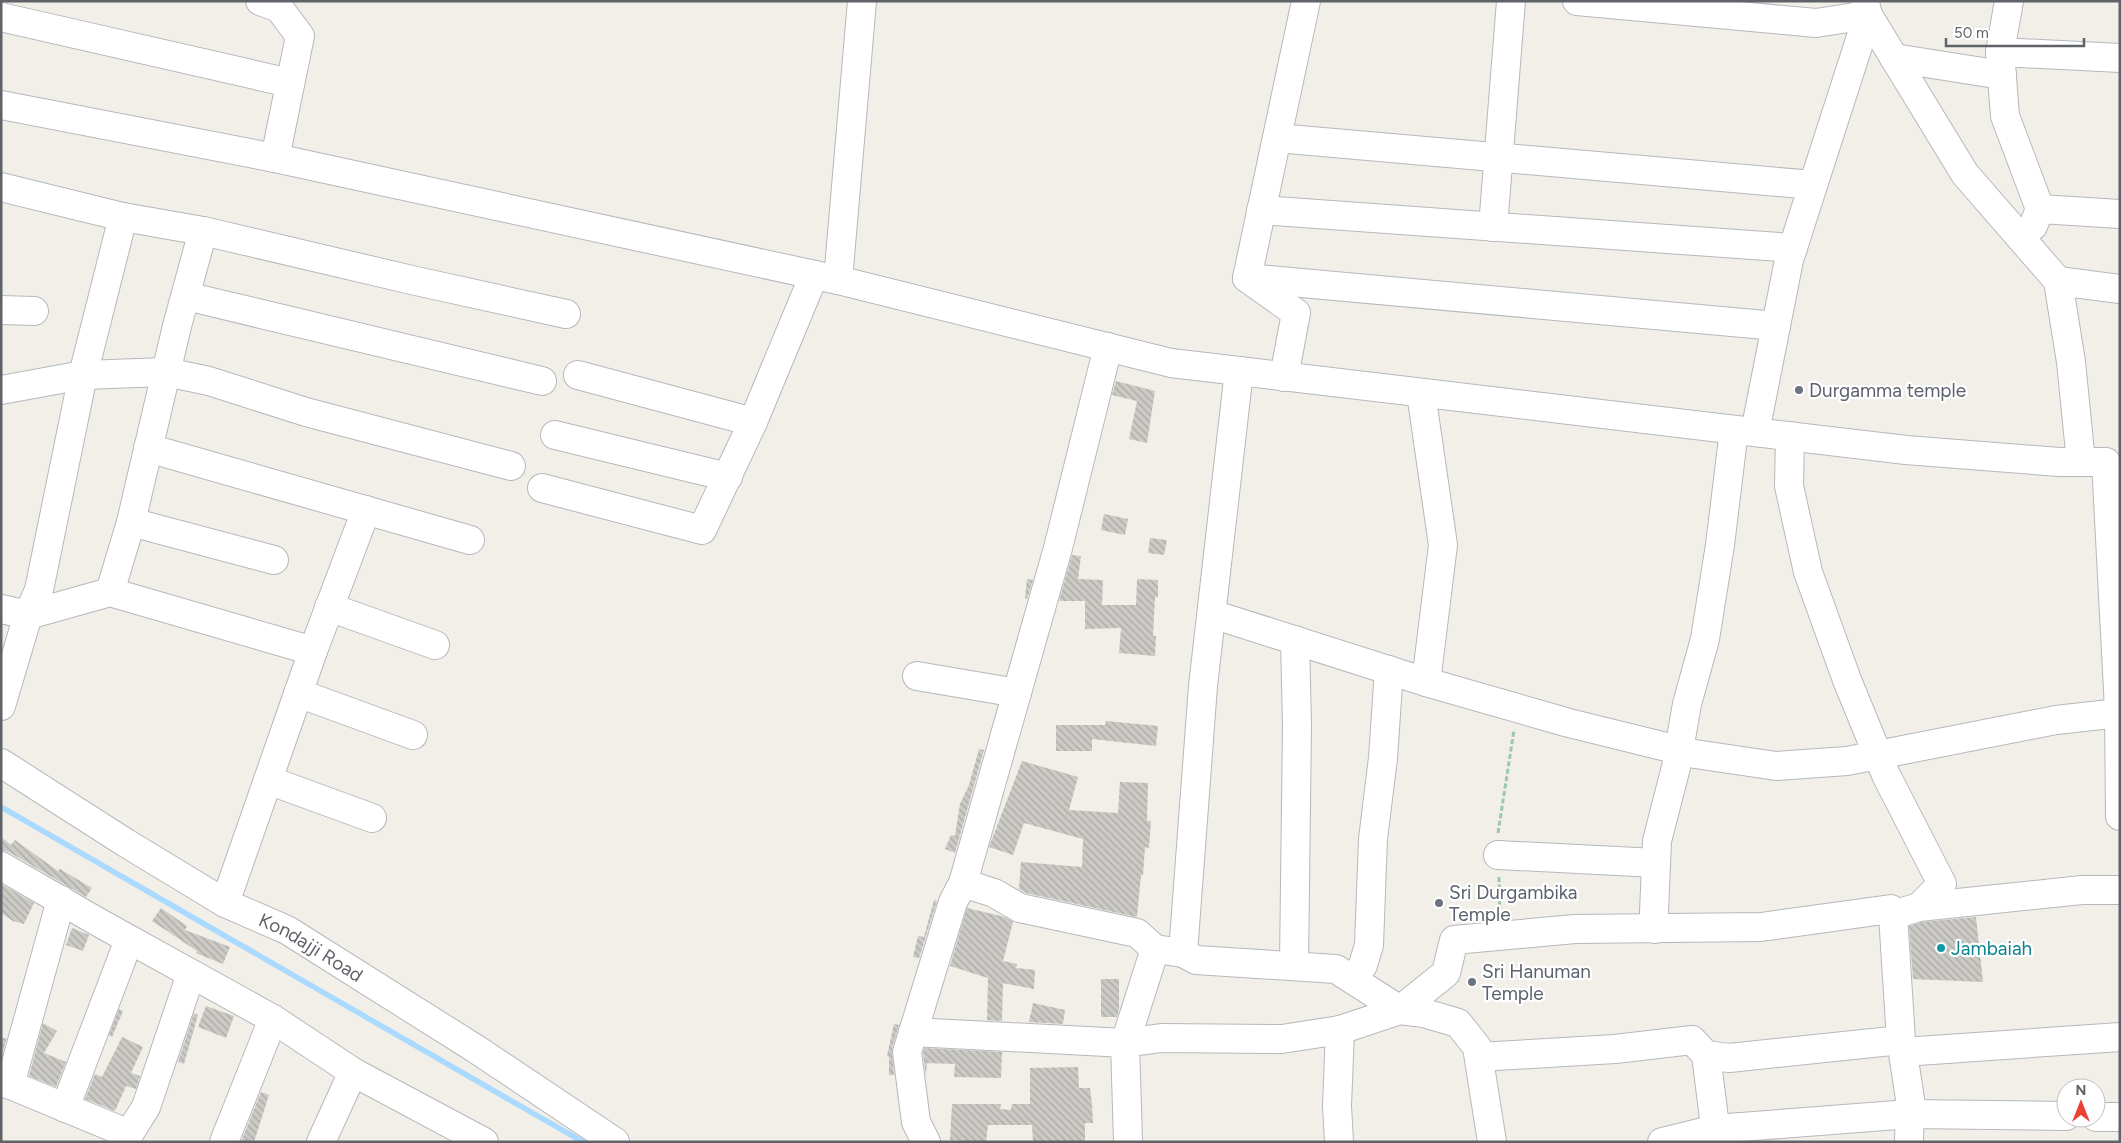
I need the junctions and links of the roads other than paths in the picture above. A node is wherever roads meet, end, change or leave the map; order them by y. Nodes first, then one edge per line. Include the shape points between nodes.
1 (260, 1) edge
2 (862, 1) edge
3 (1306, 1) edge
4 (1510, 1) edge
5 (1577, 1) edge
6 (2009, 1) edge
7 (1866, 8) edge
8 (1, 17) edge
9 (1894, 58) junction
10 (2120, 58) edge
11 (2001, 64) junction
12 (290, 83) junction
13 (1, 105) edge
14 (1277, 138) junction
15 (1498, 157) junction
16 (275, 158) junction
17 (1813, 185) junction
18 (1, 187) edge
19 (2040, 209) junction
20 (1261, 210) junction
21 (2120, 214) edge
22 (123, 217) junction
23 (1493, 227) junction
24 (204, 230) junction
25 (2025, 243) junction
26 (1793, 248) junction
27 (826, 278) junction
28 (1246, 278) junction
29 (2058, 282) junction
30 (2120, 289) edge
31 (186, 296) junction
32 (1, 310) edge
33 (34, 311) dead end
34 (566, 314) dead end
35 (1776, 326) junction
36 (1108, 347) junction
37 (1239, 371) junction
38 (166, 372) junction
39 (83, 375) junction
40 (578, 375) dead end
41 (1284, 377) junction
42 (542, 381) dead end
43 (1, 390) edge
44 (1421, 393) junction
45 (753, 422) junction
46 (1744, 431) junction
47 (555, 435) dead end
48 (1790, 436) junction
49 (148, 448) junction
50 (2081, 462) junction
51 (511, 466) dead end
52 (728, 476) junction
53 (2113, 485) edge
54 (542, 488) dead end
55 (366, 510) junction
56 (131, 522) junction
57 (470, 540) dead end
58 (274, 560) dead end
59 (110, 592) junction
60 (329, 607) junction
61 (1, 609) edge
62 (28, 614) junction
63 (1212, 614) junction
64 (1295, 640) junction
65 (435, 646) dead end
66 (313, 651) junction
67 (2118, 658) edge
68 (1389, 670) junction
69 (917, 676) dead end
70 (1426, 682) junction
71 (298, 693) junction
72 (1017, 693) junction
73 (1, 706) edge
74 (2119, 714) edge
75 (413, 735) dead end
76 (1679, 750) junction
77 (1878, 755) junction
78 (1, 763) edge
79 (2120, 771) edge
80 (268, 780) junction
81 (2120, 816) edge
82 (372, 818) dead end
83 (1498, 855) road end
84 (1656, 863) junction
85 (1, 866) edge
86 (963, 883) junction
87 (2120, 890) edge
88 (61, 900) junction
89 (225, 903) junction
90 (1919, 907) junction
91 (1893, 915) junction
92 (1655, 929) junction
93 (129, 940) junction
94 (1156, 949) junction
95 (1183, 953) junction
96 (1294, 965) junction
97 (191, 974) junction
98 (1354, 980) junction
99 (1400, 1010) junction
100 (273, 1019) junction
101 (1340, 1030) junction
102 (913, 1032) junction
103 (2120, 1037) edge
104 (1125, 1044) junction
105 (1902, 1046) junction
106 (1706, 1055) junction
107 (1479, 1057) junction
108 (353, 1072) junction
109 (6, 1083) edge
110 (65, 1108) junction
111 (1910, 1114) junction
112 (2056, 1116) edge
113 (2106, 1117) edge
114 (2120, 1117) edge
115 (1716, 1136) edge
116 (128, 1138) edge
117 (224, 1142) edge
118 (321, 1142) edge
119 (484, 1142) edge
120 (615, 1142) edge
121 (926, 1142) edge
122 (1128, 1142) edge
123 (1339, 1142) edge
124 (1492, 1142) edge
125 (1662, 1142) edge
126 (1909, 1142) edge

1 - 12 street via 279,8 300,36
2 - 27 street
3 - 14 street
4 - 15 street
5 - 7 street via 1816,23
6 - 11 street
7 - 9 street
7 - 17 street
8 - 12 street
9 - 11 street
9 - 25 street via 1965,174
10 - 11 street
11 - 19 street via 2005,116
12 - 16 street
13 - 16 street
14 - 15 street
14 - 20 street
15 - 17 street
15 - 23 street
16 - 27 street
17 - 26 street
18 - 22 street
19 - 21 street
19 - 25 street
20 - 23 street
20 - 28 street
22 - 24 street
22 - 39 street
23 - 26 street
24 - 31 street
24 - 34 street via 416,282
25 - 29 street
26 - 35 street
27 - 36 street
27 - 45 street
28 - 35 street
28 - 41 street via 1296,313
29 - 30 street
29 - 50 street via 2071,362
31 - 38 street
31 - 42 street
32 - 33 street
35 - 46 street
36 - 37 street via 1170,363
36 - 72 street via 1058,548
37 - 41 street
37 - 63 street
38 - 39 street
38 - 49 street
38 - 51 street via 209,381 306,412
39 - 43 street
39 - 62 street via 38,590
40 - 45 street
41 - 44 street
44 - 46 street
44 - 70 street via 1443,545
45 - 52 street
46 - 48 street
46 - 76 street via 1720,545 1705,639 1687,704
47 - 52 street
48 - 50 street via 1916,450
48 - 77 street via 1789,486 1808,572
49 - 55 street
49 - 56 street
50 - 53 street via 2106,462
52 - 54 street via 702,530
53 - 67 street
55 - 57 street
55 - 60 street
56 - 58 street
56 - 59 street
59 - 62 street
59 - 66 street
60 - 65 street
60 - 66 street
61 - 62 street
62 - 73 street
63 - 64 street
63 - 95 street via 1202,696
64 - 68 street
64 - 96 street
66 - 71 street
67 - 74 street
68 - 70 street
68 - 98 street via 1373,839 1369,945
69 - 72 street
70 - 76 street
71 - 75 street
71 - 80 street
72 - 86 street
74 - 77 street via 2056,720
74 - 79 street
76 - 77 street via 1776,766 1846,761
76 - 84 street via 1657,841
77 - 90 street via 1942,884
78 - 89 street, Kondajji Road
79 - 81 street
80 - 82 street
80 - 89 street
83 - 84 street
84 - 92 street
85 - 88 street
86 - 94 street via 994,893 1020,908 1137,933
86 - 102 street via 953,902
87 - 90 street via 2082,890
88 - 93 street
88 - 109 street
89 - 120 street, Kondajji Road via 286,930 476,1049
90 - 91 street
91 - 92 street via 1891,909 1760,927
91 - 105 street
92 - 99 street via 1575,929 1454,940 1446,972
93 - 97 street
93 - 110 street
94 - 95 street
94 - 104 street
95 - 96 street via 1196,960
96 - 98 street via 1336,970
97 - 100 street
97 - 116 street via 146,1107
98 - 99 street
99 - 101 street
99 - 107 street via 1458,1023 1477,1047
100 - 108 street
100 - 117 street
101 - 104 street via 1282,1039 1161,1038
101 - 123 street
102 - 104 street
102 - 121 street via 907,1052 916,1122
103 - 105 street
104 - 122 street
105 - 106 street via 1729,1058
105 - 111 street
106 - 107 street via 1692,1040 1615,1049
106 - 115 street
107 - 124 street
108 - 118 street
108 - 119 street
109 - 110 street
110 - 116 street
111 - 112 street
111 - 115 street
111 - 126 street
113 - 114 street
115 - 125 street

